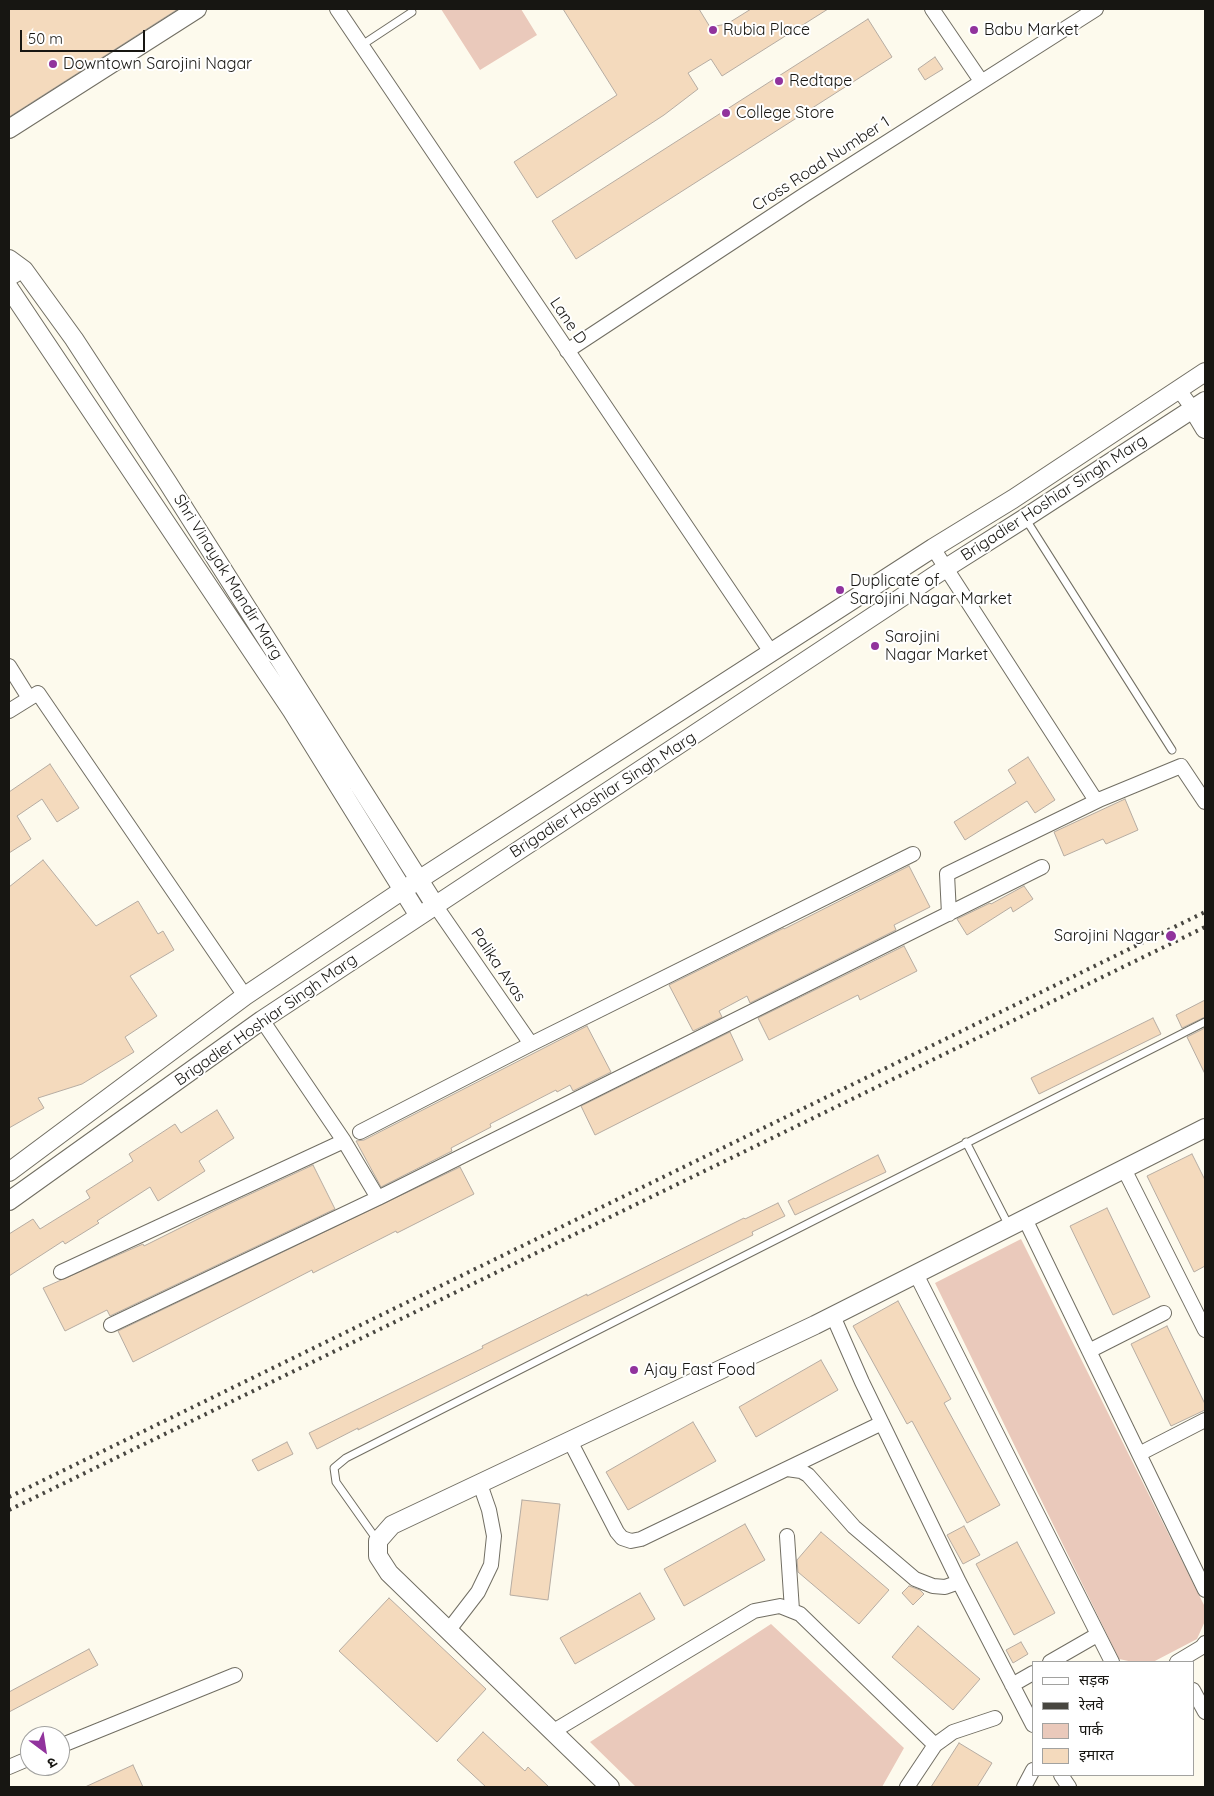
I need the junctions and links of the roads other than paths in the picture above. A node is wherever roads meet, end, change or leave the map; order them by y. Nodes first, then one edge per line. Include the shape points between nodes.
1 (197, 9) edge
2 (337, 9) edge
3 (932, 9) edge
4 (1096, 9) edge
5 (412, 12) dead end
6 (362, 46) junction
7 (981, 81) junction
8 (9, 129) edge
9 (9, 259) edge
10 (24, 270) junction
11 (9, 279) edge
12 (9, 288) edge
13 (567, 351) junction
14 (1205, 372) edge
15 (1179, 390) junction
16 (1199, 405) edge
17 (1205, 429) edge
18 (1025, 518) junction
19 (934, 548) junction
20 (946, 568) junction
21 (771, 652) junction
22 (9, 666) edge
23 (29, 698) junction
24 (9, 711) edge
25 (1172, 750) dead end
26 (1101, 799) junction
27 (1205, 802) edge
28 (913, 854) dead end
29 (1042, 867) dead end
30 (419, 879) junction
31 (403, 890) junction
32 (435, 906) junction
33 (949, 914) junction
34 (419, 916) junction
35 (245, 996) junction
36 (262, 1020) junction
37 (1205, 1022) edge
38 (531, 1044) junction
39 (1205, 1128) edge
40 (360, 1132) dead end
41 (344, 1141) junction
42 (966, 1142) junction
43 (1124, 1169) junction
44 (9, 1172) edge
45 (378, 1198) junction
46 (9, 1202) edge
47 (1017, 1223) junction
48 (61, 1272) dead end
49 (916, 1274) junction
50 (1164, 1313) dead end
51 (833, 1316) junction
52 (111, 1324) dead end
53 (1205, 1330) edge
54 (1089, 1351) junction
55 (1205, 1420) edge
56 (882, 1423) junction
57 (570, 1441) junction
58 (1139, 1454) junction
59 (787, 1469) junction
60 (480, 1484) junction
61 (787, 1536) dead end
62 (378, 1541) junction
63 (959, 1582) junction
64 (1204, 1583) edge
65 (792, 1610) junction
66 (448, 1631) junction
67 (1097, 1635) junction
68 (1205, 1643) edge
69 (1052, 1661) edge
70 (1111, 1661) edge
71 (1179, 1661) edge
72 (1032, 1674) edge
73 (235, 1676) dead end
74 (1012, 1685) junction
75 (1194, 1692) edge
76 (1205, 1712) edge
77 (994, 1718) dead end
78 (1032, 1723) edge
79 (552, 1732) junction
80 (70, 1742) edge
81 (935, 1745) junction
82 (1032, 1772) edge
83 (1062, 1776) edge
84 (610, 1787) edge
85 (907, 1787) edge
86 (1024, 1787) edge
87 (1069, 1787) edge

1 - 8 street
2 - 6 street, Lane D
3 - 7 street
4 - 7 street, Cross Road Number 1
5 - 6 lane
6 - 13 street, Lane D
7 - 13 street, Cross Road Number 1
9 - 10 street, Shri Vinayak Mandir Marg
10 - 11 street
10 - 30 street, Shri Vinayak Mandir Marg via 74,339 163,475
12 - 31 street via 292,711
13 - 21 street, Lane D
14 - 15 street, Brigadier Hoshiar Singh Marg
15 - 16 street
15 - 19 street, Brigadier Hoshiar Singh Marg
16 - 17 street
16 - 18 street, Brigadier Hoshiar Singh Marg
18 - 20 street, Brigadier Hoshiar Singh Marg
18 - 25 lane
19 - 20 street
19 - 21 street, Brigadier Hoshiar Singh Marg
20 - 26 street via 1093,796
20 - 32 street, Brigadier Hoshiar Singh Marg
21 - 30 street, Brigadier Hoshiar Singh Marg
22 - 23 street
23 - 24 street
23 - 35 street via 38,693
26 - 27 street via 1180,766
26 - 33 street via 947,874
28 - 38 street
29 - 33 street
30 - 31 street, Brigadier Hoshiar Singh Marg
30 - 32 street, Shri Vinayak Mandir Marg
31 - 34 street
31 - 35 street, Brigadier Hoshiar Singh Marg
32 - 34 street, Brigadier Hoshiar Singh Marg
32 - 38 street, Palika Avas
33 - 45 street
34 - 36 street, Brigadier Hoshiar Singh Marg
35 - 44 street, Brigadier Hoshiar Singh Marg
36 - 41 street
36 - 46 street, Brigadier Hoshiar Singh Marg
37 - 42 lane
38 - 40 street
39 - 43 street
41 - 45 street
41 - 48 street
42 - 47 lane
42 - 62 lane via 346,1458 334,1468 336,1482
43 - 47 street
43 - 53 street
45 - 52 street
47 - 49 street
47 - 54 street
49 - 51 street
49 - 67 street
50 - 54 street
51 - 56 street
51 - 57 street
54 - 58 street
55 - 58 street
56 - 59 street
56 - 63 street
57 - 59 street via 617,1532 631,1541 641,1540
57 - 60 street
58 - 64 street
59 - 63 street via 808,1475 854,1527 915,1579 945,1587
60 - 62 street via 392,1525
60 - 66 street via 494,1536 491,1565 478,1592
61 - 65 street
62 - 66 street via 378,1556 389,1573
63 - 74 street
65 - 79 street via 780,1606 754,1611
65 - 81 street via 800,1614
66 - 79 street
67 - 69 street
67 - 70 street
68 - 71 street
72 - 74 street
73 - 80 street
74 - 78 street
75 - 76 street
77 - 81 street via 953,1732
79 - 84 street
81 - 85 street
82 - 86 street
83 - 87 street

